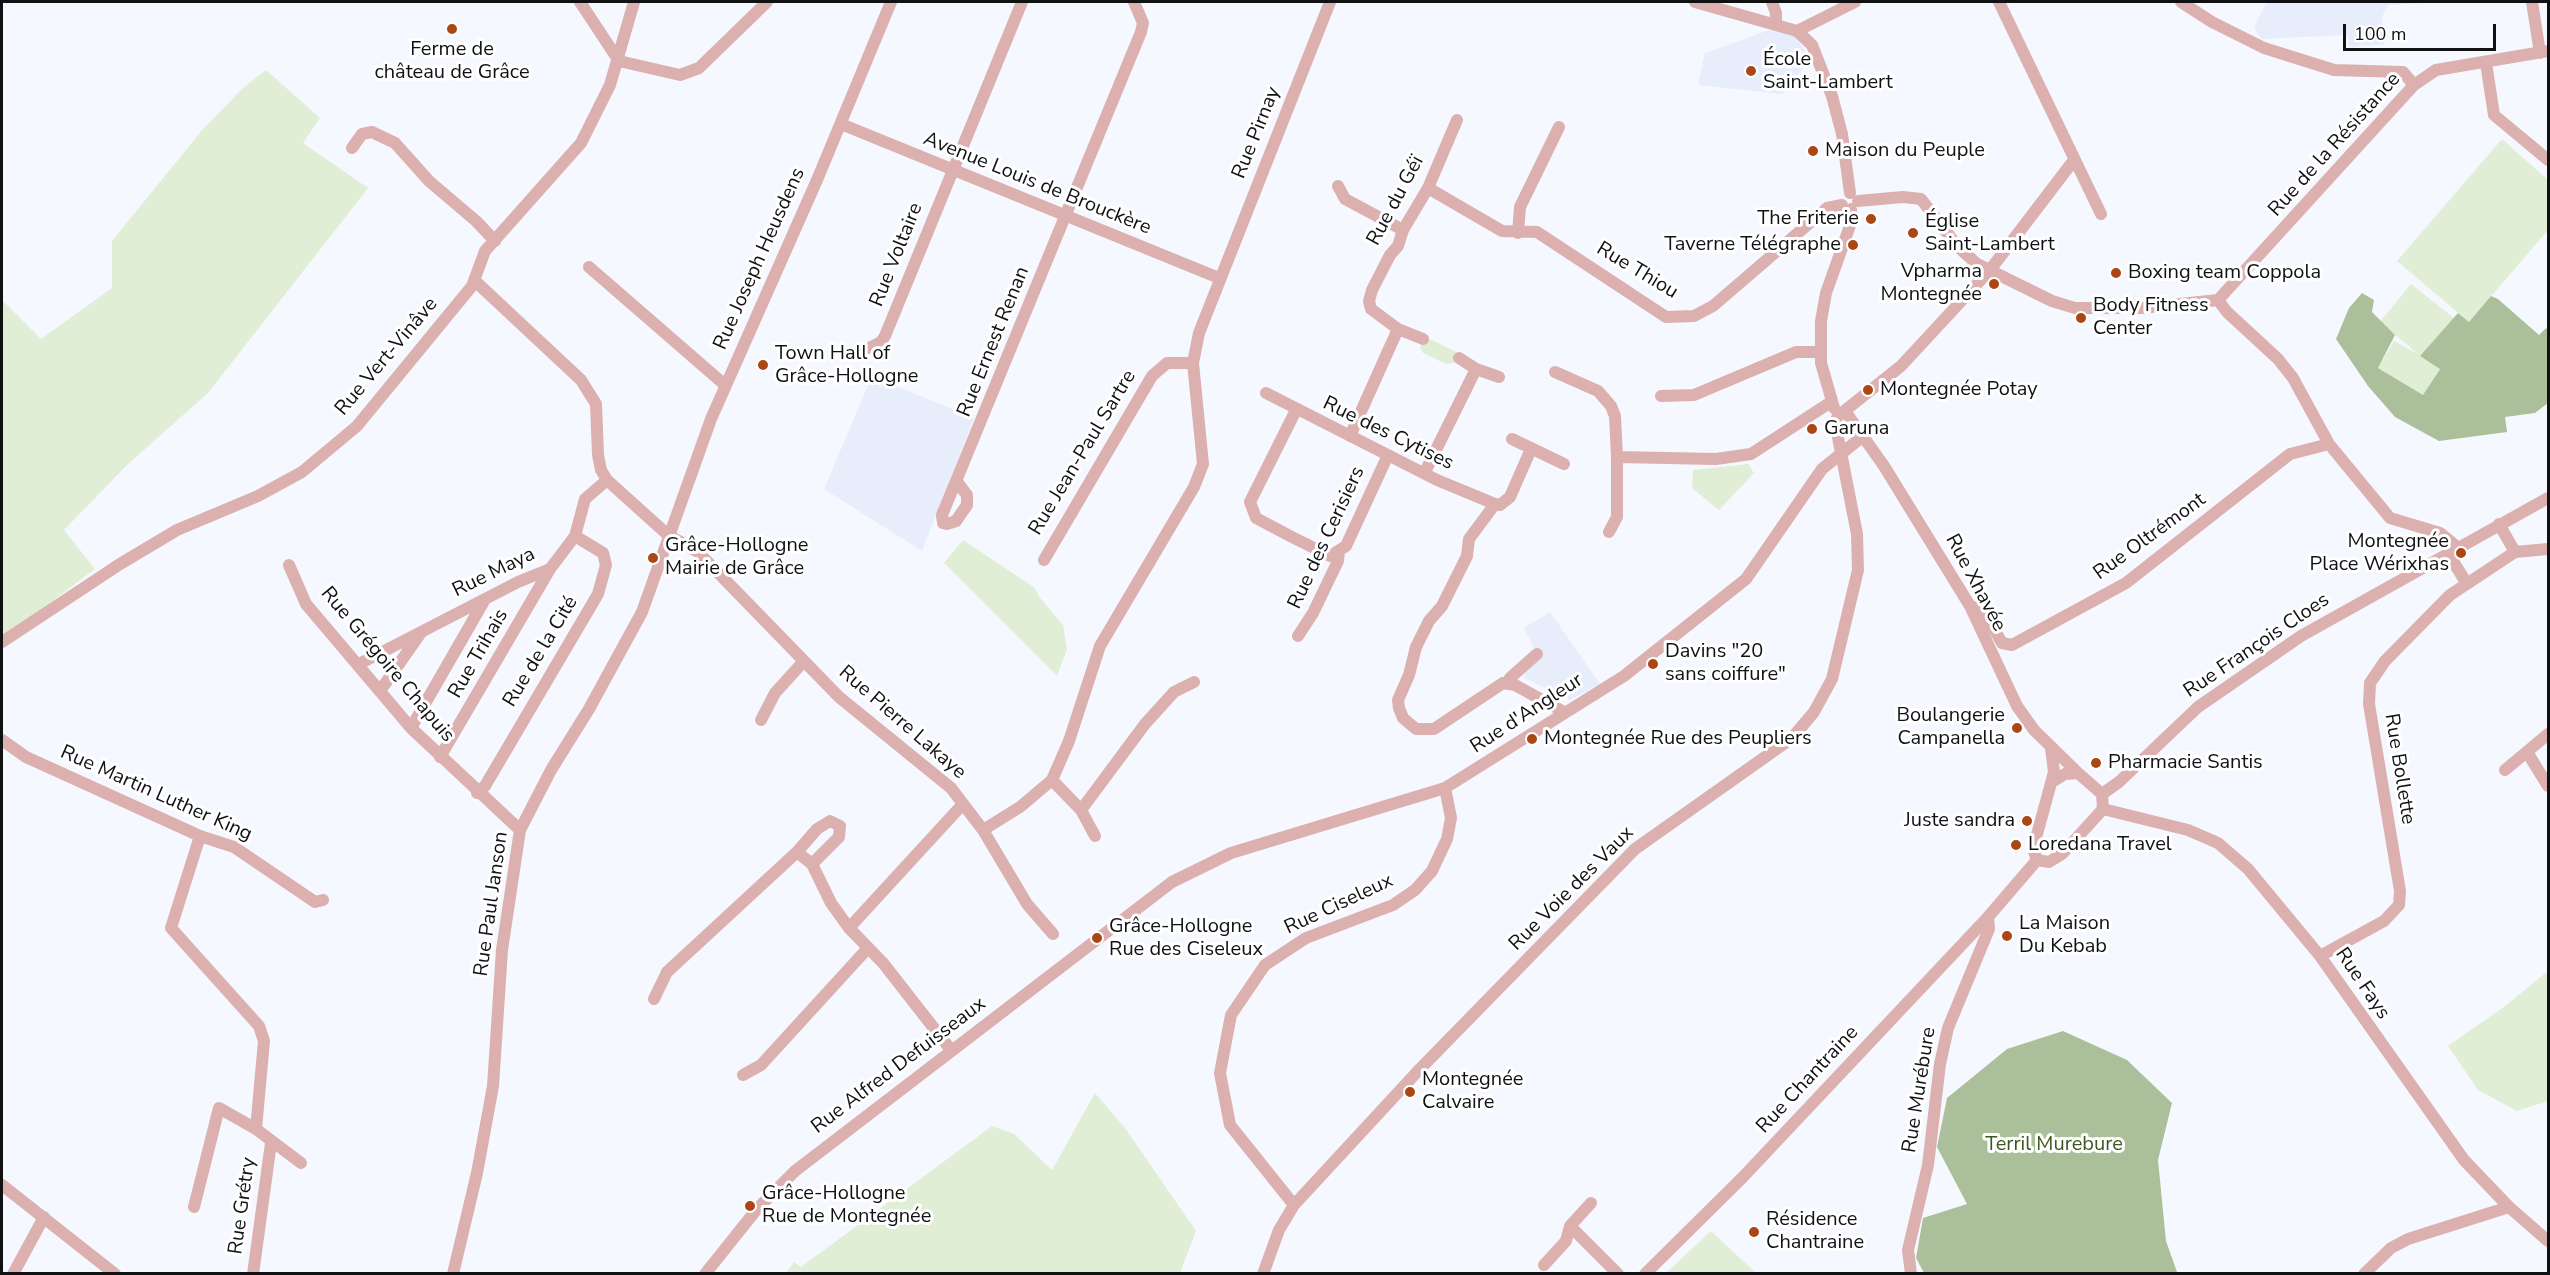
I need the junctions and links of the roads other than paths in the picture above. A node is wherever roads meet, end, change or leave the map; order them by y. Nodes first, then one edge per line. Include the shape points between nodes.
1 (580, 2) edge
2 (633, 2) edge
3 (767, 2) edge
4 (891, 2) edge
5 (1022, 2) edge
6 (1134, 2) edge
7 (1330, 2) edge
8 (1695, 2) edge
9 (1772, 2) edge
10 (1855, 2) edge
11 (1999, 2) edge
12 (2181, 2) edge
13 (2532, 2) edge
14 (1776, 24) junction
15 (1797, 31) junction
16 (2544, 52) edge
17 (619, 61) junction
18 (2486, 63) junction
19 (2414, 85) junction
20 (1457, 120) dead end
21 (841, 124) junction
22 (1559, 127) dead end
23 (352, 148) dead end
24 (2074, 160) junction
25 (2548, 160) edge
26 (953, 170) junction
27 (1338, 186) dead end
28 (1428, 188) junction
29 (1850, 202) junction
30 (2101, 214) dead end
31 (1066, 217) junction
32 (1403, 230) junction
33 (1518, 233) junction
34 (495, 241) junction
35 (589, 267) dead end
36 (1990, 270) junction
37 (1219, 278) junction
38 (474, 280) junction
39 (2218, 300) junction
40 (1398, 329) junction
41 (1423, 339) dead end
42 (869, 348) dead end
43 (1820, 352) junction
44 (1459, 358) dead end
45 (1193, 363) junction
46 (1476, 369) junction
47 (1555, 372) dead end
48 (1499, 377) dead end
49 (725, 385) junction
50 (1266, 393) dead end
51 (1661, 396) dead end
52 (1831, 402) junction
53 (1296, 410) junction
54 (1840, 416) junction
55 (1350, 436) junction
56 (1862, 437) junction
57 (1512, 438) dead end
58 (2329, 444) junction
59 (1531, 449) junction
60 (1842, 452) junction
61 (1388, 455) junction
62 (1617, 457) junction
63 (1564, 464) dead end
64 (1425, 472) junction
65 (607, 480) junction
66 (957, 482) dead end
67 (2548, 498) edge
68 (1495, 504) junction
69 (2499, 524) junction
70 (1609, 532) dead end
71 (668, 535) junction
72 (575, 536) junction
73 (2548, 549) edge
74 (2452, 550) junction
75 (1339, 551) junction
76 (2515, 552) junction
77 (1044, 560) dead end
78 (289, 565) dead end
79 (550, 569) junction
80 (2467, 584) junction
81 (484, 600) junction
82 (1970, 606) junction
83 (422, 630) junction
84 (1299, 636) dead end
85 (2, 642) edge
86 (1538, 654) dead end
87 (804, 661) junction
88 (358, 664) junction
89 (1194, 682) dead end
90 (1507, 684) junction
91 (380, 691) junction
92 (1564, 712) junction
93 (760, 720) dead end
94 (411, 728) junction
95 (2548, 734) edge
96 (2, 741) edge
97 (2051, 748) junction
98 (2527, 752) junction
99 (440, 757) junction
100 (2505, 770) dead end
101 (2078, 773) junction
102 (1052, 780) junction
103 (2052, 783) junction
104 (2548, 786) edge
105 (1445, 788) junction
106 (477, 793) junction
107 (2102, 794) junction
108 (962, 805) junction
109 (2103, 808) junction
110 (1080, 810) junction
111 (520, 830) junction
112 (983, 830) junction
113 (200, 836) junction
114 (1095, 836) dead end
115 (797, 852) junction
116 (2037, 860) junction
117 (812, 864) junction
118 (323, 900) dead end
119 (1137, 910) joint
120 (1992, 913) junction
121 (849, 928) junction
122 (1053, 934) dead end
123 (868, 948) junction
124 (2320, 956) junction
125 (654, 999) dead end
126 (951, 1050) junction
127 (742, 1076) dead end
128 (256, 1129) junction
129 (271, 1143) junction
130 (301, 1163) dead end
131 (2, 1185) edge
132 (1591, 1203) dead end
133 (1294, 1205) junction
134 (194, 1207) dead end
135 (2509, 1207) junction
136 (44, 1217) junction
137 (1570, 1226) junction
138 (2548, 1241) edge
139 (1544, 1264) dead end
140 (13, 1274) edge
141 (115, 1274) edge
142 (253, 1274) edge
143 (453, 1274) edge
144 (705, 1274) edge
145 (1263, 1274) edge
146 (1618, 1274) edge
147 (1645, 1274) edge
148 (1911, 1274) edge
149 (2364, 1274) edge

1 - 17 street
2 - 17 street, Rue Vert-Vinâve
3 - 17 street via 699,68 680,75
4 - 21 street, Rue Joseph Heusdens
5 - 26 street, Rue Voltaire
6 - 31 street, Rue Ernest Renan via 1143,23 1141,33
7 - 37 street, Rue Pirnay
8 - 14 street
9 - 14 street
10 - 15 street
11 - 24 street
12 - 19 street via 2264,48 2334,70 2403,72
13 - 16 street
14 - 15 street
15 - 29 street via 1812,45 1832,96 1842,134
16 - 18 street, Rue de la Résistance
17 - 34 street, Rue Vert-Vinâve via 581,142
18 - 19 street, Rue de la Résistance via 2436,70
18 - 25 street via 2494,115
19 - 39 street, Rue de la Résistance
20 - 28 street, Rue du Géï
21 - 26 street, Avenue Louis de Brouckère
21 - 49 street, Rue Joseph Heusdens
22 - 33 street via 1520,207
23 - 34 street via 362,134 372,132 394,143
24 - 30 street
24 - 36 street
26 - 31 street, Avenue Louis de Brouckère
26 - 42 street, Rue Voltaire via 885,336
27 - 32 street via 1345,199
28 - 32 street, Rue du Géï
28 - 33 street, Rue Thiou via 1502,231
29 - 33 street, Rue Thiou via 1827,208 1713,306 1694,316 1666,317 1537,232
29 - 36 street via 1921,199 1958,247
29 - 43 street via 1852,220 1827,293
31 - 37 street, Avenue Louis de Brouckère
31 - 66 street, Rue Ernest Renan
32 - 40 street, Rue du Géï via 1369,301 1371,309
34 - 38 street, Rue Vert-Vinâve via 486,251
35 - 49 street
36 - 39 street via 2074,308 2142,308
36 - 54 street via 1900,366
37 - 45 street, Rue Pirnay via 1202,320
38 - 65 street via 581,380 596,404 597,455
38 - 85 street, Rue Vert-Vinâve via 357,426 302,472 258,496 177,530
39 - 58 street via 2293,378
40 - 41 street
40 - 55 street
43 - 51 street via 1796,352 1694,395
43 - 52 street
44 - 46 street
45 - 77 street, Rue Jean-Paul Sartre via 1167,363 1152,376
45 - 102 street, Rue Pirnay via 1203,464 1194,487 1100,646
46 - 48 street
46 - 64 street
47 - 62 street via 1605,398 1615,416
49 - 71 street, Rue Joseph Heusdens
50 - 53 street, Rue des Cytises
52 - 54 street
52 - 62 street via 1751,454 1716,459
53 - 55 street, Rue des Cytises
53 - 75 street via 1250,502 1251,508 1256,518 1290,536 1330,555
54 - 56 street, Rue Xhavée
54 - 60 street, Rue Voie des Vaux
55 - 61 street, Rue des Cytises
56 - 60 street, Rue d'Angleur
56 - 82 street, Rue Xhavée
57 - 59 street
58 - 74 street via 2390,518 2440,533
58 - 82 street, Rue Oltrémont via 2290,454 2126,583 2012,645 2002,643 1983,610
59 - 63 street
59 - 68 street via 1510,497 1500,505
60 - 92 street, Rue d'Angleur via 1810,484 1746,579 1624,676
60 - 133 street, Rue Voie des Vaux via 1857,534 1858,570 1836,668 1814,712 1792,738 1635,849 1417,1072
61 - 64 street, Rue des Cytises
61 - 75 street, Rue des Cerisiers via 1346,546
62 - 70 street via 1617,517
64 - 68 street, Rue des Cytises
65 - 71 street, Rue Pierre Lakaye
65 - 72 street, Rue Maya via 585,499
67 - 69 street, Rue François Cloes
68 - 90 street via 1469,539 1467,556 1416,647 1398,700 1402,718 1416,729 1434,729
69 - 74 street, Rue François Cloes
69 - 76 street
71 - 87 street, Rue Pierre Lakaye via 698,552
71 - 111 street, Rue Paul Janson via 642,612
72 - 79 street, Rue Maya
72 - 106 street, Rue de la Cité via 603,553 606,565 598,594 485,786
73 - 76 street
74 - 80 street
74 - 107 street, Rue François Cloes via 2301,636 2198,707
75 - 84 street, Rue des Cerisiers via 1338,561
76 - 80 street
78 - 88 street, Rue Grégoire Chapuis via 306,604
79 - 81 street, Rue Maya
79 - 99 street, Rue Trihais
80 - 124 street, Rue Bollette via 2450,595 2385,661 2370,683 2368,704 2400,891 2399,905 2384,921
81 - 83 street, Rue Maya
81 - 94 street
82 - 97 street, Rue Xhavée via 2017,706
83 - 88 street, Rue Maya
83 - 91 street
86 - 90 street
87 - 93 street via 775,693
87 - 108 street, Rue Pierre Lakaye via 839,697 951,788
88 - 91 street, Rue Grégoire Chapuis
89 - 110 street via 1174,692 1145,724
90 - 92 street
91 - 94 street, Rue Grégoire Chapuis
92 - 105 street, Rue d'Angleur
94 - 99 street, Rue Grégoire Chapuis
95 - 98 street
96 - 113 street, Rue Martin Luther King via 26,757
97 - 101 street, Rue Xhavée
97 - 103 street
98 - 100 street
98 - 104 street
99 - 106 street, Rue Grégoire Chapuis
101 - 103 street via 2065,774
101 - 107 street, Rue Xhavée
102 - 110 street
102 - 112 street via 1020,807
103 - 116 street via 2033,849
105 - 119 street, Rue d'Angleur via 1231,853 1172,882
105 - 133 street, Rue Ciseleux via 1451,818 1448,839 1432,871 1415,890 1394,905 1306,938 1265,965 1232,1015 1220,1073 1230,1125
106 - 111 street, Rue Grégoire Chapuis
107 - 109 street
108 - 112 street, Rue Pierre Lakaye
108 - 121 street
109 - 116 street via 2062,854 2049,862
109 - 124 street, Rue Fays via 2188,830 2218,843 2273,897
110 - 114 street
111 - 143 street, Rue Paul Janson via 502,951 493,1086
112 - 122 street, Rue Pierre Lakaye via 1027,904
113 - 118 street, Rue Martin Luther King via 234,847 315,902
113 - 128 street via 171,928 259,1026 264,1041
115 - 117 street
115 - 117 street via 817,829 830,821 840,826 839,837
115 - 125 street via 667,972
116 - 120 street, Rue Chantraine
117 - 121 street via 831,903
119 - 126 street, Rue Alfred Defuisseaux
120 - 147 street, Rue Chantraine via 1743,1177
120 - 148 street, Rue Murébure via 1948,1028 1928,1165 1908,1250
121 - 123 street
123 - 126 street
123 - 127 street via 761,1065
124 - 135 street, Rue Fays via 2457,1152
126 - 144 street, Rue Alfred Defuisseaux via 795,1171 757,1209
128 - 129 street
128 - 134 street via 219,1108
129 - 130 street
129 - 142 street, Rue Grétry
131 - 136 street
132 - 137 street
133 - 145 street, Rue Voie des Vaux via 1279,1230
135 - 138 street, Rue Fays
135 - 149 street via 2408,1239 2373,1262
136 - 140 street
136 - 141 street
137 - 139 street via 1566,1241
137 - 146 street

